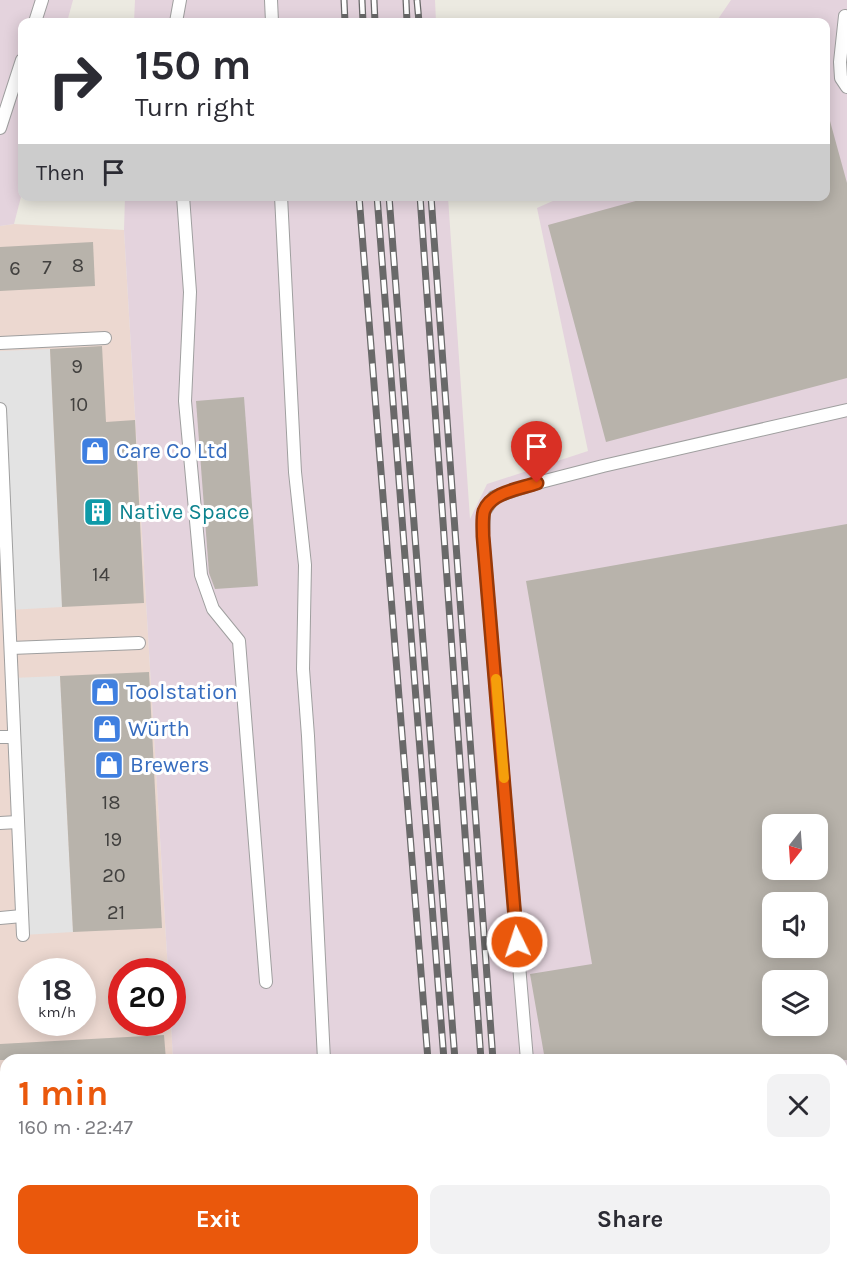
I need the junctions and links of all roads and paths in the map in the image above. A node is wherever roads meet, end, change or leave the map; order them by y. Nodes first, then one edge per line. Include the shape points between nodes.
1 (42, 0) edge
2 (180, 0) edge
3 (271, 0) edge
4 (845, 16) dead end
5 (36, 18) edge
6 (177, 18) edge
7 (272, 18) edge
8 (18, 72) edge
9 (847, 87) edge
10 (0, 128) edge
11 (183, 201) edge
12 (281, 201) edge
13 (105, 338) dead end
14 (0, 343) edge
15 (0, 409) edge
16 (847, 410) edge
17 (4, 584) edge
18 (139, 643) dead end
19 (11, 648) junction
20 (0, 737) edge
21 (14, 737) junction
22 (18, 822) junction
23 (0, 823) edge
24 (22, 916) junction
25 (0, 918) edge
26 (23, 935) dead end
27 (266, 982) dead end
28 (324, 1054) edge
29 (526, 1054) edge

1 - 5 lane
2 - 6 lane
3 - 7 lane
4 - 9 lane via 840,62 841,78
8 - 10 lane
11 - 27 lane via 190,292 185,401 201,574 213,609 239,641
12 - 28 lane via 295,471 306,565 303,669
13 - 14 lane
15 - 17 lane
16 - 29 lane via 537,483 494,497 484,512
17 - 19 lane
18 - 19 lane
19 - 21 lane
20 - 21 lane
21 - 22 lane
22 - 23 lane
22 - 24 lane
24 - 25 lane
24 - 26 lane

